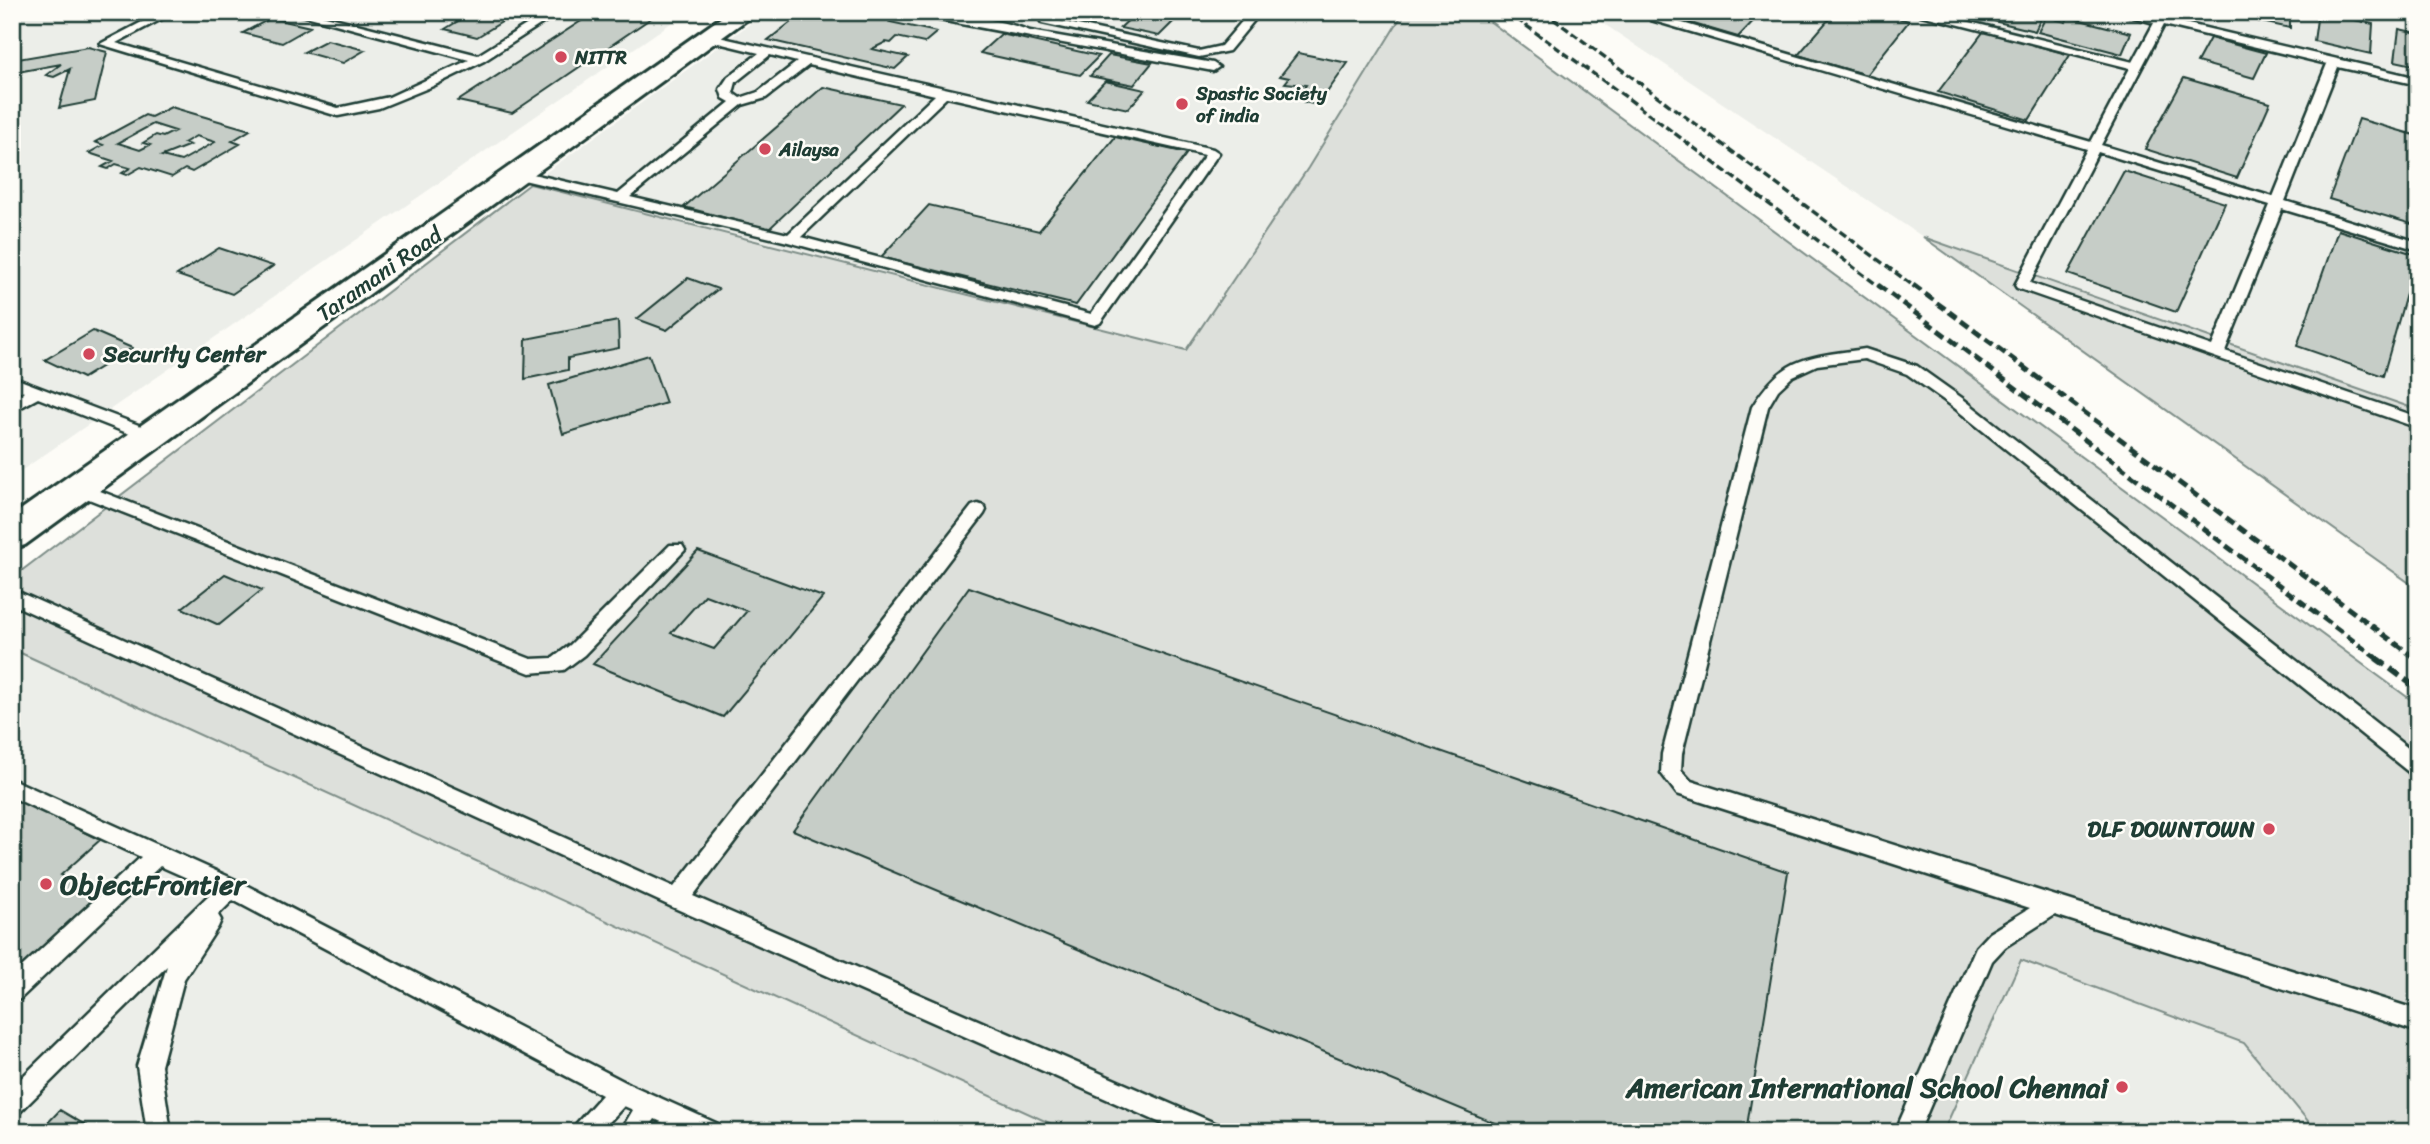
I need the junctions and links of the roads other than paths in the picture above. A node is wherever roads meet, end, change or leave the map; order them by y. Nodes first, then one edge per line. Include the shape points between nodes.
1 (170, 12) edge
2 (296, 12) edge
3 (555, 12) edge
4 (745, 12) edge
5 (902, 12) edge
6 (1047, 12) edge
7 (1256, 12) edge
8 (1660, 12) edge
9 (1914, 12) edge
10 (2121, 12) edge
11 (2163, 17) edge
12 (711, 25) edge
13 (768, 51) junction
14 (480, 59) junction
15 (806, 61) junction
16 (2334, 62) junction
17 (2137, 66) junction
18 (1213, 67) dead end
19 (2418, 82) edge
20 (944, 93) junction
21 (738, 102) junction
22 (2094, 147) junction
23 (520, 175) junction
24 (620, 198) junction
25 (2278, 203) junction
26 (791, 239) junction
27 (2418, 246) edge
28 (2217, 353) junction
29 (12, 382) edge
30 (36, 391) junction
31 (12, 407) edge
32 (2418, 423) edge
33 (137, 430) junction
34 (77, 488) junction
35 (12, 504) edge
36 (978, 510) dead end
37 (12, 535) edge
38 (676, 550) dead end
39 (12, 596) edge
40 (2418, 768) edge
41 (12, 788) edge
42 (158, 854) junction
43 (231, 888) junction
44 (678, 900) junction
45 (2051, 906) junction
46 (12, 991) edge
47 (2418, 1021) edge
48 (621, 1092) junction
49 (12, 1104) edge
50 (651, 1104) junction
51 (159, 1132) edge
52 (584, 1132) edge
53 (632, 1132) edge
54 (710, 1132) edge
55 (1209, 1132) edge
56 (1906, 1132) edge

1 - 14 lane via 106,44 338,112 385,102
2 - 14 lane
3 - 14 lane
4 - 12 street, Taramani Road
5 - 18 lane
6 - 7 lane via 1043,16 1046,21 1199,54 1225,49
8 - 22 lane via 1655,19
9 - 17 lane
10 - 11 lane
11 - 16 lane
11 - 17 lane
12 - 13 lane
12 - 23 street, Taramani Road
12 - 33 street, Taramani Road
13 - 15 lane
13 - 21 lane via 726,89
15 - 20 lane
15 - 21 lane via 762,95
16 - 19 lane
16 - 25 lane
17 - 22 lane
20 - 26 lane
20 - 26 lane via 1213,153 1095,320
21 - 24 lane
22 - 25 lane
22 - 28 lane via 2022,285
23 - 24 lane
23 - 33 street, Taramani Road
24 - 26 lane
25 - 27 lane
25 - 28 lane
28 - 32 lane
29 - 30 lane
30 - 31 lane
30 - 33 lane
33 - 34 street, Taramani Road
33 - 35 street, Taramani Road
34 - 37 street, Taramani Road
34 - 38 lane via 530,666 557,665 577,650
36 - 44 lane
39 - 44 lane
40 - 45 lane via 1912,370 1865,354 1814,361 1788,372 1760,407 1671,772 1684,788
41 - 42 lane
42 - 43 lane
42 - 46 lane
43 - 48 lane
43 - 49 lane
43 - 51 lane via 173,975 149,1066
44 - 55 lane
45 - 47 lane
45 - 56 lane via 1997,940 1984,954
48 - 50 lane
48 - 52 lane
50 - 53 lane
50 - 54 lane

